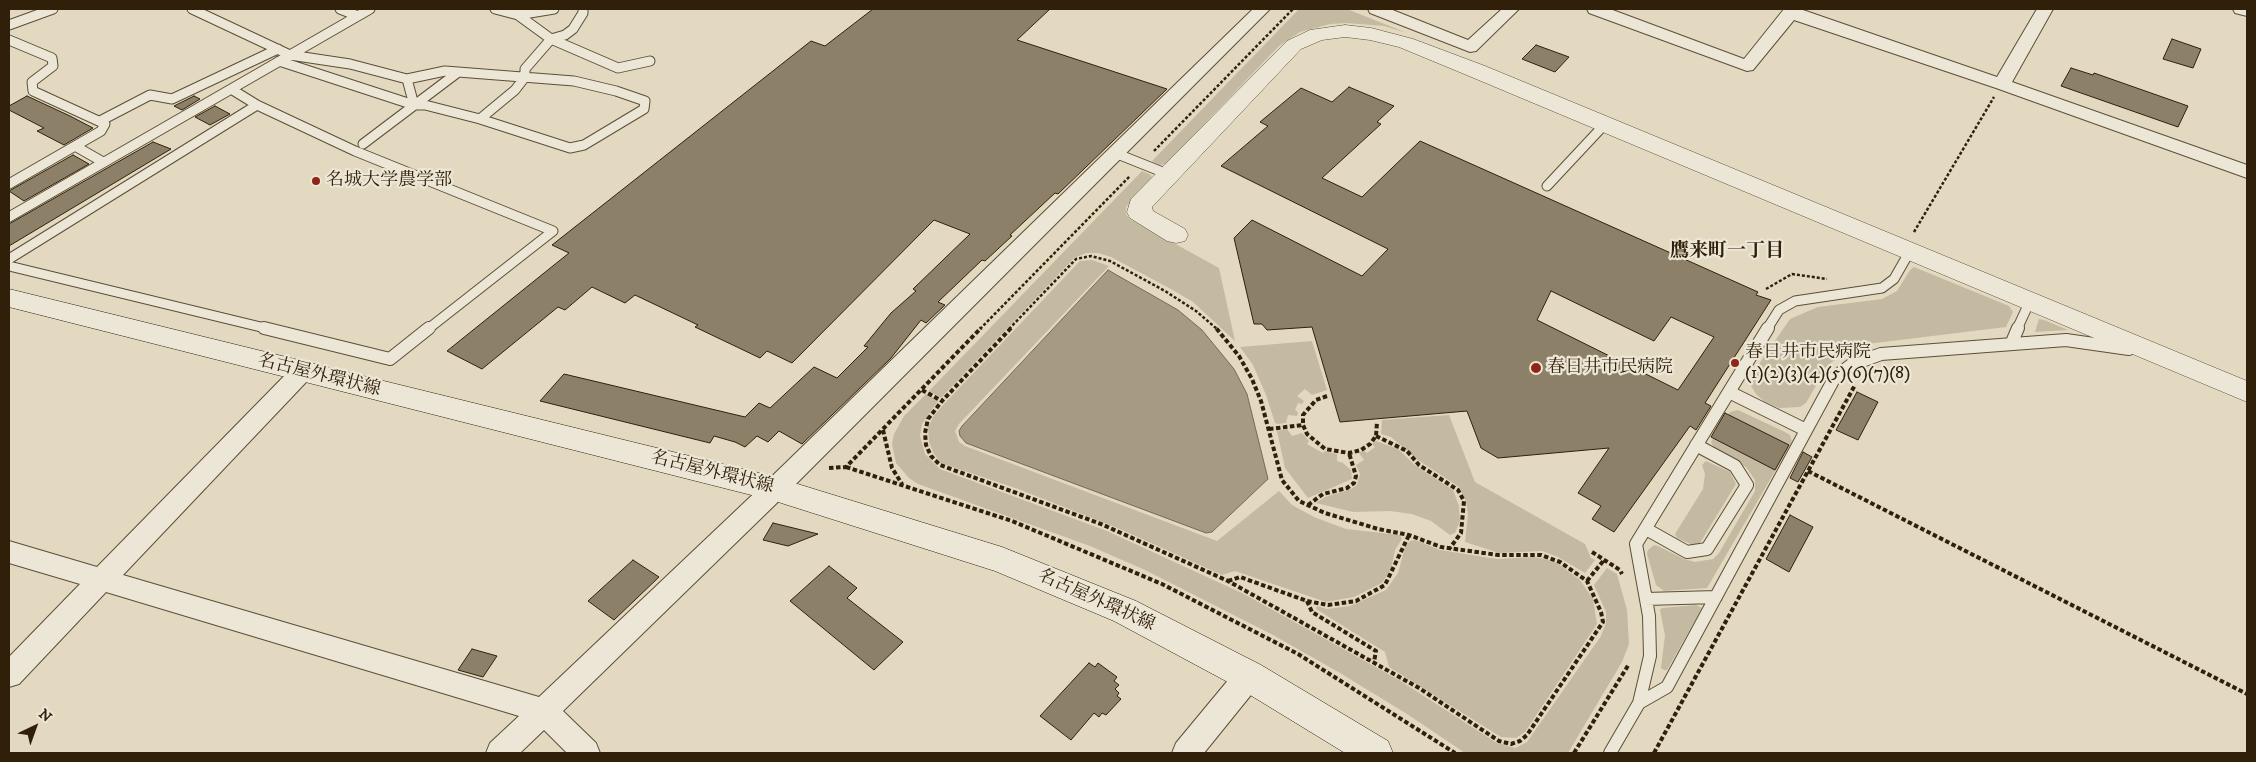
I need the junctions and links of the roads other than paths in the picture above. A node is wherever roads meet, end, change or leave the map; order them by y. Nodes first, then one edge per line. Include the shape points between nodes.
1 (54, 9) edge
2 (192, 9) edge
3 (340, 9) edge
4 (370, 9) edge
5 (495, 9) edge
6 (528, 9) edge
7 (554, 9) edge
8 (583, 9) edge
9 (1262, 9) edge
10 (1376, 9) edge
11 (1511, 9) edge
12 (1595, 9) edge
13 (2045, 9) edge
14 (2241, 9) edge
15 (2247, 10) edge
16 (1791, 11) edge
17 (518, 15) junction
18 (358, 16) junction
19 (9, 25) edge
20 (551, 39) junction
21 (9, 40) edge
22 (278, 49) junction
23 (290, 55) junction
24 (279, 61) junction
25 (650, 61) dead end
26 (457, 73) junction
27 (524, 77) junction
28 (407, 79) junction
29 (2002, 84) junction
30 (231, 89) junction
31 (257, 105) junction
32 (414, 105) junction
33 (480, 119) junction
34 (100, 121) junction
35 (1605, 124) junction
36 (363, 144) dead end
37 (75, 146) junction
38 (1115, 153) junction
39 (103, 162) junction
40 (2247, 172) edge
41 (1170, 175) junction
42 (9, 184) edge
43 (1547, 186) dead end
44 (9, 217) edge
45 (1176, 235) dead end
46 (1910, 244) junction
47 (9, 258) edge
48 (9, 266) edge
49 (9, 298) edge
50 (2030, 301) junction
51 (2012, 342) junction
52 (2154, 353) junction
53 (302, 372) junction
54 (1728, 392) junction
55 (2247, 392) edge
56 (1806, 430) junction
57 (1696, 445) junction
58 (775, 489) junction
59 (1646, 529) junction
60 (9, 552) edge
61 (102, 579) junction
62 (1716, 597) junction
63 (1646, 599) junction
64 (9, 675) edge
65 (1248, 676) junction
66 (1639, 703) junction
67 (544, 711) junction
68 (500, 753) edge
69 (586, 753) edge
70 (1186, 753) edge
71 (1376, 753) edge
72 (1610, 753) edge

1 - 19 lane
2 - 22 lane
3 - 18 lane
4 - 18 lane
5 - 17 lane
6 - 17 lane
7 - 17 lane
8 - 20 lane via 573,29
9 - 38 street
10 - 11 street via 1470,47
12 - 16 street via 1747,66
13 - 29 street
14 - 15 street
16 - 29 street
17 - 20 lane
18 - 23 lane
20 - 25 lane via 618,68
20 - 27 lane via 525,70
21 - 34 lane via 52,58 53,66 32,82 33,91
22 - 23 lane
22 - 34 lane via 172,99 150,95
23 - 24 lane
23 - 28 lane via 350,64
24 - 30 lane
24 - 32 lane
26 - 27 lane
26 - 28 lane via 445,71
26 - 32 lane
27 - 33 lane via 502,103
27 - 33 lane via 574,81 616,91 645,101 644,109 584,145 570,148
28 - 32 lane
29 - 40 street
30 - 31 lane
30 - 39 lane
31 - 47 lane
31 - 48 lane via 355,150 553,231 390,359
32 - 33 lane
32 - 36 lane
34 - 37 lane via 105,124 101,131
35 - 41 street via 1406,43 1345,31 1317,34 1294,45
35 - 43 lane
35 - 46 street
37 - 39 lane
37 - 42 lane
38 - 41 lane
38 - 58 street
39 - 44 lane
41 - 45 street via 1140,204 1139,212
46 - 50 street
46 - 54 lane via 1894,279 1882,288 1795,301 1779,310
49 - 53 street, 名古屋外環状線
50 - 51 lane
50 - 52 street
51 - 52 lane via 2066,340
51 - 56 lane via 1881,354 1851,365 1835,377
52 - 55 street
53 - 58 street, 名古屋外環状線
53 - 61 street
54 - 56 lane
54 - 57 lane
56 - 62 lane
57 - 59 lane
57 - 59 lane via 1735,466 1747,485 1707,550 1687,552
58 - 65 street, 名古屋外環状線 via 1002,560 1125,611
58 - 67 street
59 - 63 lane via 1636,544
60 - 61 street
61 - 64 street
61 - 67 street
62 - 63 lane
62 - 66 lane via 1667,687
63 - 66 lane via 1650,656
65 - 70 street
65 - 71 street, 名古屋外環状線
66 - 72 lane
67 - 68 street
67 - 69 street

